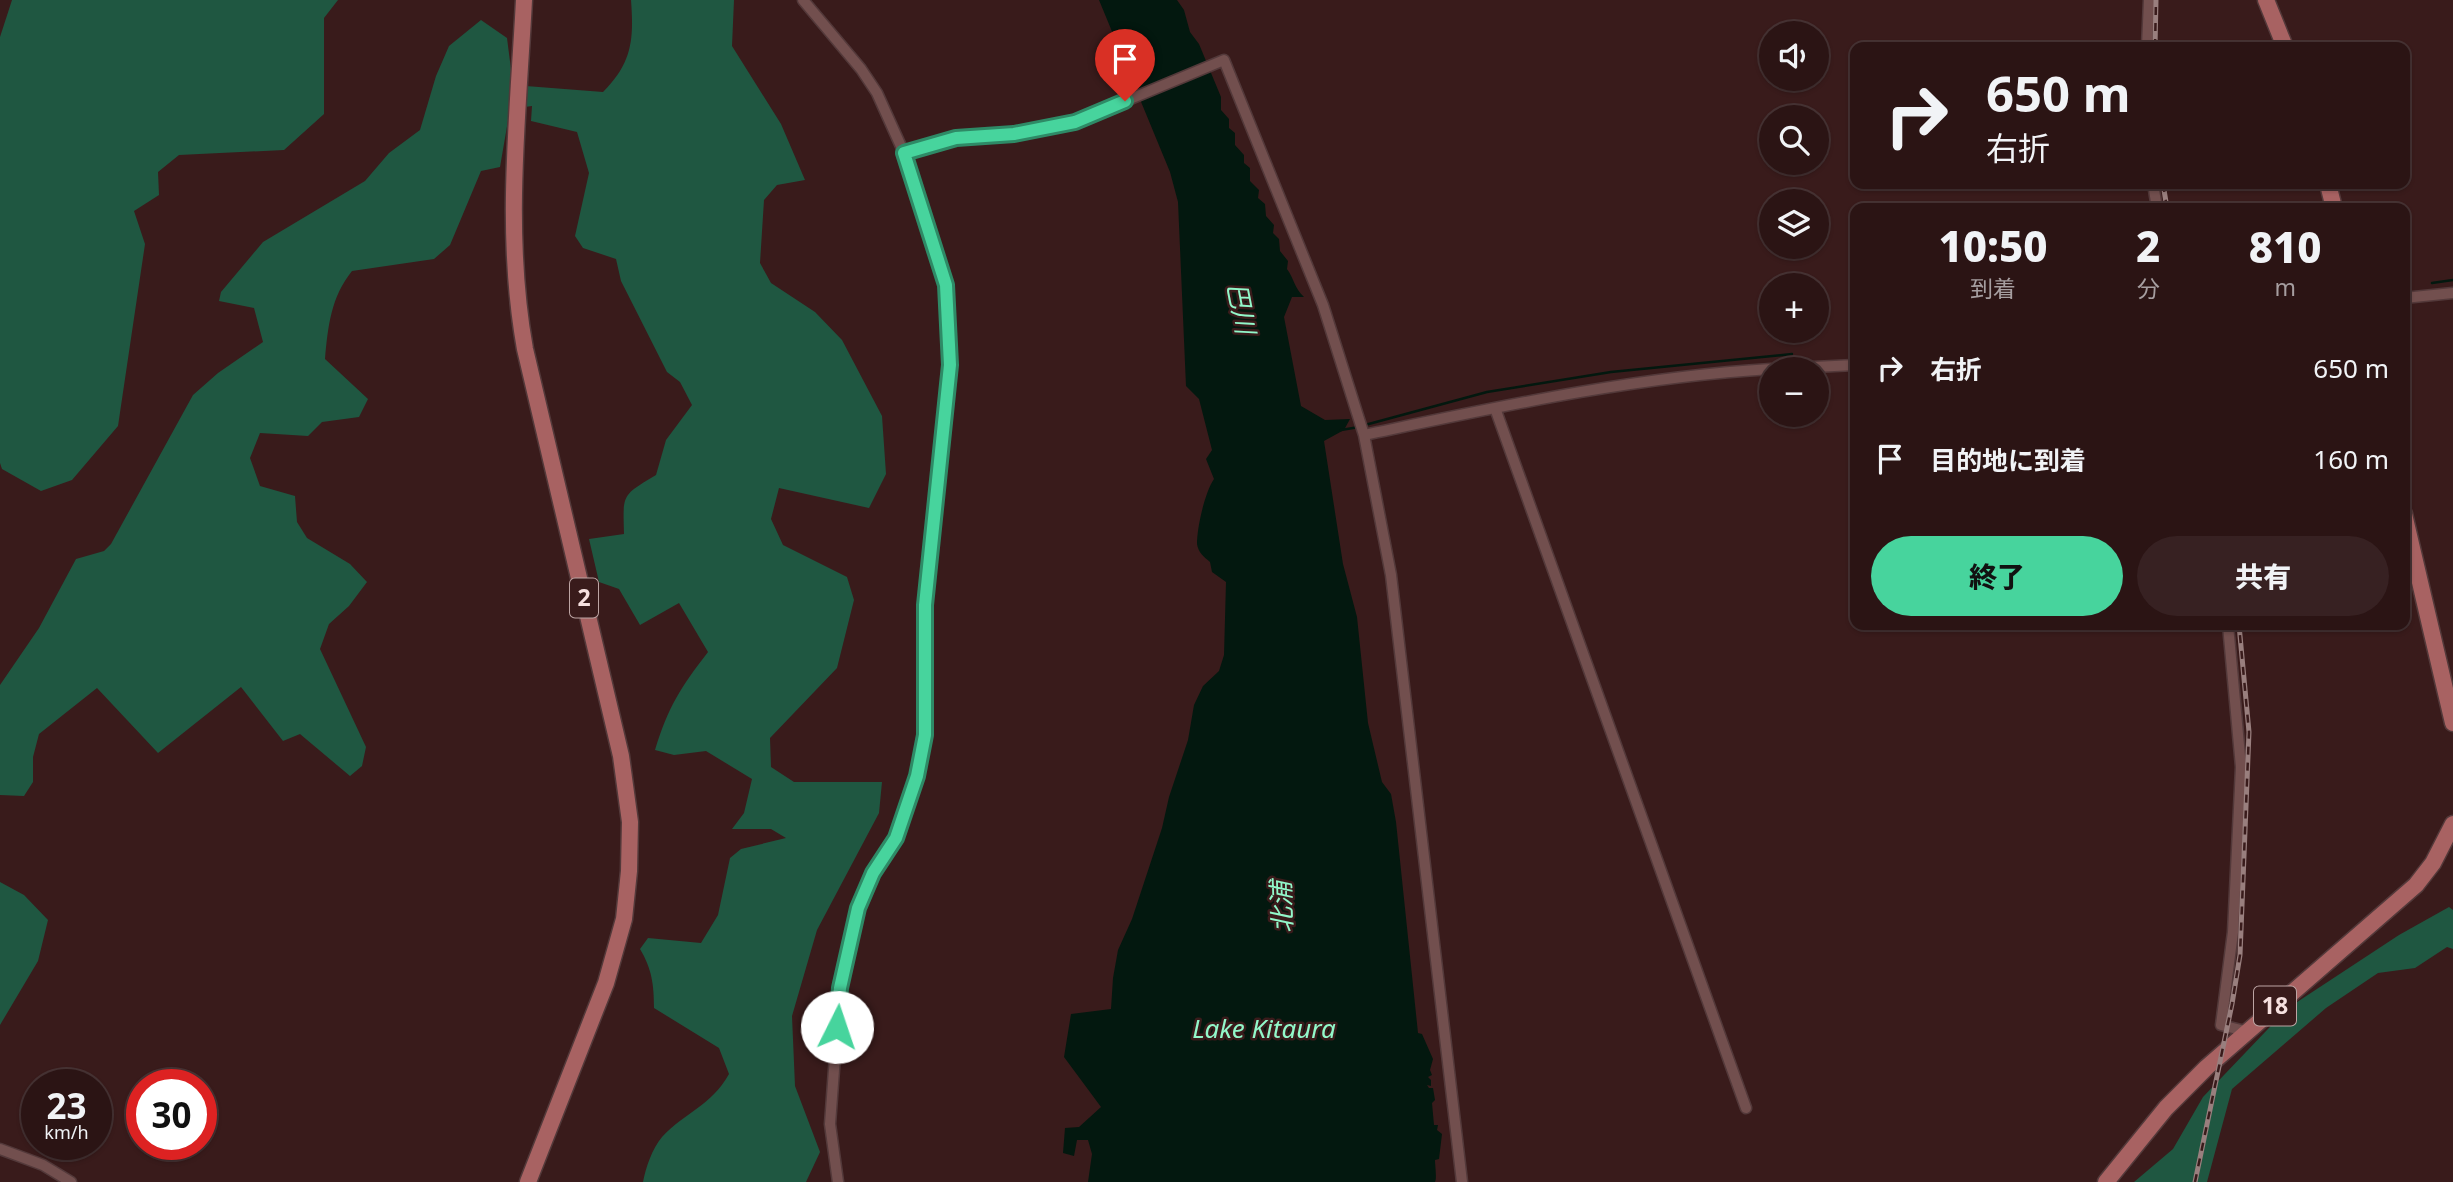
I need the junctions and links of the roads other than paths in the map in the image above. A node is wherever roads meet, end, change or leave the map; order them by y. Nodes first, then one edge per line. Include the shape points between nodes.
1 (524, 0) edge
2 (803, 0) edge
3 (2149, 0) edge
4 (2266, 0) edge
5 (2147, 42) edge
6 (2283, 42) edge
7 (904, 153) junction
8 (2453, 293) edge
9 (2410, 297) edge
10 (1850, 365) edge
11 (1829, 366) edge
12 (1759, 370) edge
13 (1495, 408) junction
14 (1363, 432) junction
15 (2410, 538) edge
16 (2228, 630) edge
17 (2453, 721) edge
18 (2451, 830) edge
19 (2245, 1031) junction
20 (1746, 1108) dead end
21 (0, 1149) edge
22 (71, 1182) edge
23 (528, 1182) edge
24 (838, 1182) edge
25 (1462, 1182) edge
26 (2106, 1182) edge

1 - 23 main road, 2 via 514,183 516,298 621,756 630,822 629,871 606,983
2 - 7 street via 877,93
3 - 5 street
4 - 6 main road
7 - 14 street via 956,138 1014,134 1075,122 1224,60 1323,304
7 - 24 street via 946,285 950,365 925,605 925,735 896,838 868,885 846,953 830,1124
8 - 9 street
10 - 11 street
12 - 13 street via 1551,396
13 - 14 street
13 - 20 street
14 - 25 street via 1391,575
15 - 17 main road
16 - 19 street via 2241,768 2233,932 2221,1025
18 - 19 main road, 18 via 2416,885
19 - 26 main road, 18 via 2166,1108
21 - 22 street via 43,1165

